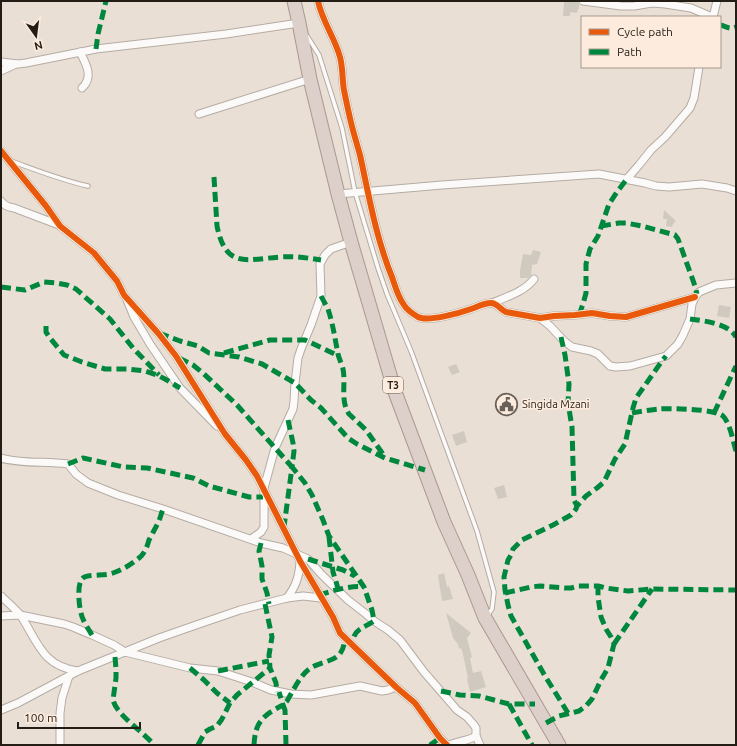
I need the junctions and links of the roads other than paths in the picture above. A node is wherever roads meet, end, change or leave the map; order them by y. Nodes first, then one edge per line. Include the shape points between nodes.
1 (294, 1) edge
2 (318, 1) edge
3 (583, 1) edge
4 (717, 1) edge
5 (711, 16) edge
6 (713, 16) edge
7 (299, 23) junction
8 (80, 52) junction
9 (1, 62) edge
10 (18, 64) junction
11 (699, 68) edge
12 (1, 71) edge
13 (310, 79) junction
14 (82, 88) dead end
15 (198, 114) dead end
16 (1, 151) edge
17 (8, 160) junction
18 (626, 180) junction
19 (88, 186) dead end
20 (367, 191) junction
21 (736, 191) edge
22 (356, 192) junction
23 (338, 194) junction
24 (1, 201) edge
25 (60, 226) junction
26 (351, 242) junction
27 (534, 279) dead end
28 (736, 283) edge
29 (124, 295) junction
30 (695, 297) junction
31 (492, 303) junction
32 (540, 318) junction
33 (225, 434) junction
34 (1, 458) edge
35 (264, 488) junction
36 (251, 539) junction
37 (299, 558) junction
38 (1, 596) edge
39 (287, 598) junction
40 (321, 598) junction
41 (20, 615) junction
42 (1, 616) edge
43 (485, 618) junction
44 (125, 652) junction
45 (78, 671) junction
46 (70, 676) junction
47 (396, 687) junction
48 (1, 710) edge
49 (476, 736) junction
50 (60, 745) edge
51 (448, 745) edge
52 (480, 745) edge
53 (559, 745) edge

1 - 7 highway, T3
2 - 20 street via 340,56 344,90
3 - 5 street via 621,6 665,4 691,8
4 - 6 street
7 - 8 street
7 - 13 highway, T3
7 - 22 lane via 319,56 342,128
8 - 10 street
8 - 14 street via 88,75
9 - 10 street
10 - 12 street
11 - 18 street via 690,108
13 - 15 street
13 - 23 highway, T3
16 - 17 street
17 - 19 lane
17 - 25 street
18 - 20 street via 599,174
18 - 21 street via 669,187 702,184
20 - 22 street
20 - 31 street via 385,261 401,299 409,311 423,319 430,319
22 - 23 street
22 - 43 lane via 387,294 411,351 477,531 494,592 492,609
23 - 26 highway, T3
24 - 25 street via 8,207
25 - 29 street via 94,253 117,280
26 - 35 street via 331,249 322,260 320,296 298,358 293,409 275,448
26 - 43 highway, T3 via 395,392 444,522
27 - 31 street via 523,289
28 - 30 street via 709,287
29 - 33 street via 176,356
29 - 33 street via 144,334 180,388
30 - 32 street via 626,317 592,312
30 - 32 street via 690,319 678,344 666,356 630,366 610,366 598,354 572,347
31 - 32 street via 506,312
33 - 35 street
34 - 36 street via 68,464 88,483
35 - 36 street via 264,527
35 - 37 street
36 - 37 street via 283,548
37 - 39 street via 296,584
37 - 40 street
37 - 49 street via 308,558 324,578 348,600 400,640 457,710 473,723
38 - 41 street
39 - 40 street
39 - 44 street via 240,610
40 - 47 street via 340,633
41 - 42 street
41 - 44 street via 73,627
41 - 45 street via 47,657 62,667
43 - 53 highway, T3
44 - 45 street
44 - 47 street via 190,668 218,671 271,690 291,694 316,694 360,686 382,691
45 - 46 street
46 - 48 street
46 - 50 street via 62,698
47 - 51 street via 415,703
49 - 51 street
49 - 52 street

